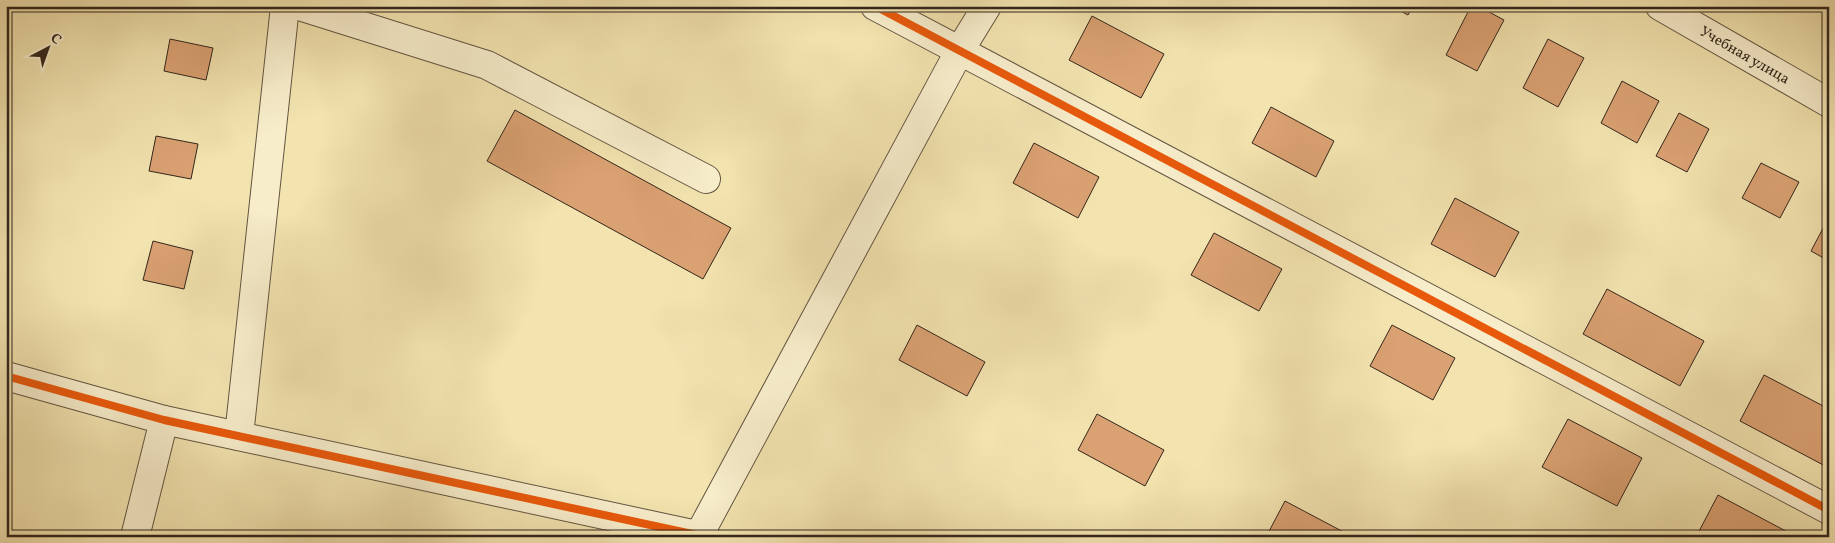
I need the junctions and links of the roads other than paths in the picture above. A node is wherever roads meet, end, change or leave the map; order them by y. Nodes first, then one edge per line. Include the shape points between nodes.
1 (285, 6) edge
2 (299, 6) edge
3 (875, 6) edge
4 (987, 6) edge
5 (1660, 6) edge
6 (960, 50) junction
7 (1829, 103) edge
8 (706, 180) dead end
9 (6, 376) edge
10 (164, 420) junction
11 (239, 436) junction
12 (1829, 510) edge
13 (702, 536) edge
14 (135, 537) edge

1 - 11 street
2 - 8 street via 487,65
3 - 6 street
4 - 6 street
5 - 7 street, Учебная улица
6 - 12 street
6 - 13 street
9 - 10 street
10 - 11 street
10 - 14 street
11 - 13 street

